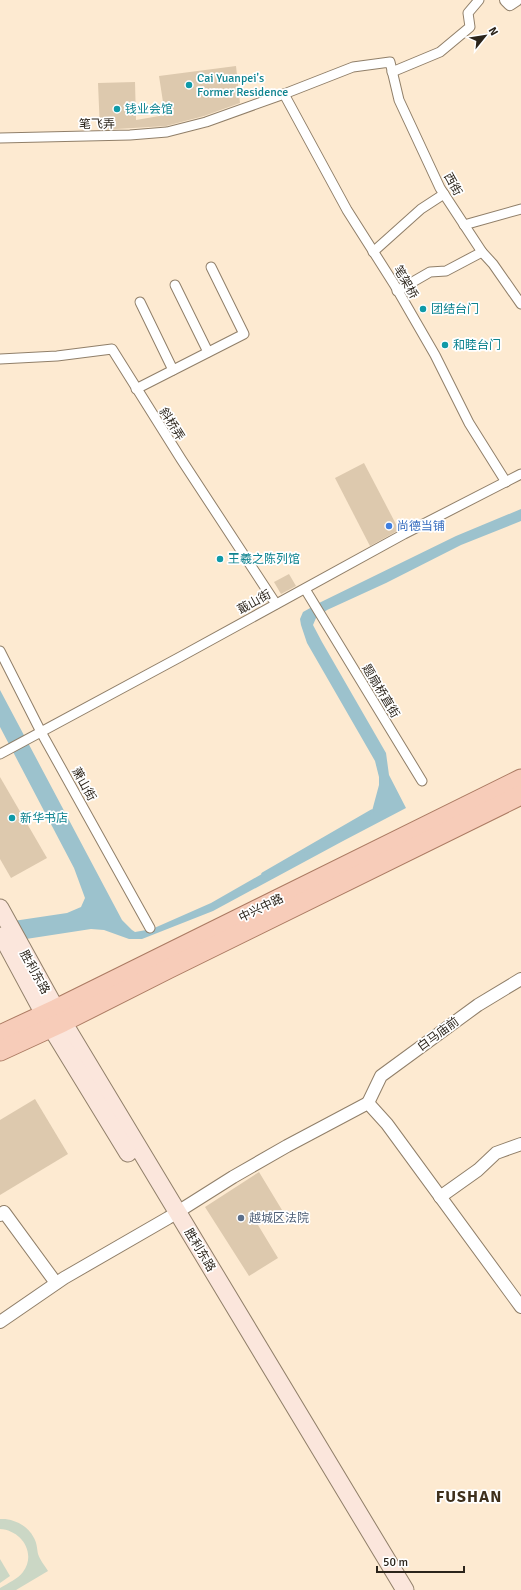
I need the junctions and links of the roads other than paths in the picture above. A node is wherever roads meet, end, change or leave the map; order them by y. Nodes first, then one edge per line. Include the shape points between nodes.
1 (479, 0) edge
2 (506, 0) edge
3 (516, 0) edge
4 (390, 62) joint
5 (392, 72) junction
6 (284, 94) junction
7 (0, 138) edge
8 (444, 194) junction
9 (521, 209) edge
10 (464, 225) junction
11 (373, 252) junction
12 (482, 252) junction
13 (211, 267) dead end
14 (175, 285) dead end
15 (397, 291) junction
16 (140, 302) dead end
17 (521, 304) edge
18 (208, 352) junction
19 (0, 359) edge
20 (173, 370) junction
21 (136, 389) junction
22 (521, 474) edge
23 (506, 482) junction
24 (305, 589) junction
25 (276, 604) junction
26 (0, 651) edge
27 (38, 734) junction
28 (0, 754) edge
29 (521, 779) edge
30 (422, 781) dead end
31 (521, 795) edge
32 (2, 912) edge
33 (150, 928) dead end
34 (6, 936) edge
35 (521, 979) edge
36 (54, 1018) junction
37 (0, 1035) edge
38 (0, 1051) edge
39 (368, 1103) junction
40 (521, 1144) edge
41 (440, 1197) junction
42 (0, 1215) edge
43 (173, 1215) junction
44 (56, 1283) junction
45 (521, 1307) edge
46 (0, 1322) edge
47 (396, 1590) edge
48 (405, 1590) edge

1 - 5 street via 468,13 470,27 440,52
2 - 3 street via 510,4
4 - 5 street, 西街
4 - 6 street, 笔飞弄 via 353,67
5 - 8 street, 西街 via 402,106
6 - 7 street, 笔飞弄 via 206,122 167,132
6 - 11 street, 笔架桥 via 347,210
8 - 10 street, 西街
8 - 11 street via 421,209
9 - 10 street
10 - 12 street, 西街
11 - 15 street, 笔架桥
12 - 15 street via 446,272 430,272
12 - 17 street, 西街
13 - 18 street via 244,334
14 - 18 street
15 - 23 street, 笔架桥 via 435,355 469,423
16 - 20 street
18 - 20 street
19 - 21 street, 斜桥弄 via 57,356 112,349
20 - 21 street
21 - 25 street, 斜桥弄
22 - 23 street, 蕺山街
23 - 24 street, 蕺山街 via 404,534
24 - 25 street, 蕺山街
24 - 30 street, 题扇桥直街
25 - 27 street, 蕺山街
26 - 27 street, 萧山街
27 - 28 street, 蕺山街
27 - 33 street, 萧山街
29 - 36 main road, 中兴中路
31 - 36 main road, 中兴中路 via 175,966
32 - 34 main road, 胜利东路
34 - 36 main road, 胜利东路
35 - 39 street, 白马庙前 via 478,1005 381,1076
36 - 37 main road, 中兴中路
36 - 38 main road, 中兴中路
36 - 43 main road, 胜利东路
39 - 41 street
39 - 43 street via 287,1146
40 - 41 street via 496,1153 478,1170
41 - 45 street
42 - 44 street via 4,1212
43 - 44 street
43 - 47 main road, 胜利东路
43 - 48 main road, 胜利东路
44 - 46 street

